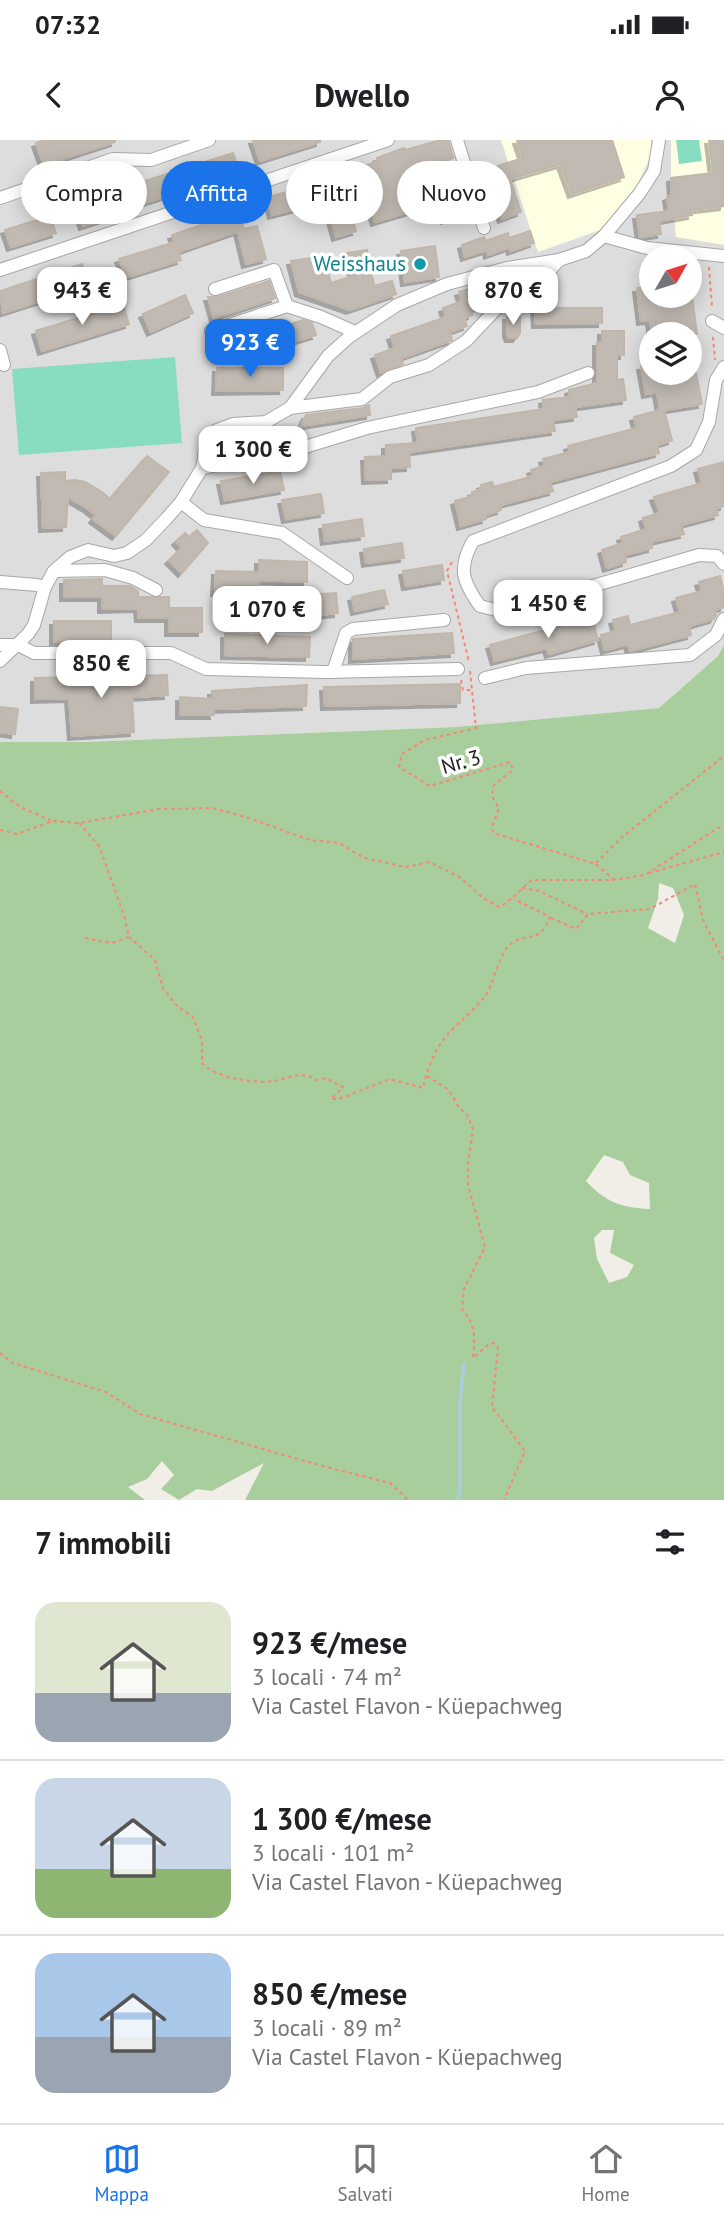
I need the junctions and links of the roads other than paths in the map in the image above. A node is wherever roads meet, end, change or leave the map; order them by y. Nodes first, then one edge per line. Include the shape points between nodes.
1 (209, 140) edge
2 (388, 140) edge
3 (457, 140) edge
4 (660, 140) edge
5 (463, 161) edge
6 (0, 198) edge
7 (483, 224) edge
8 (484, 228) dead end
9 (604, 236) junction
10 (724, 256) edge
11 (559, 260) junction
12 (0, 270) edge
13 (215, 289) dead end
14 (288, 306) junction
15 (211, 331) dead end
16 (355, 332) junction
17 (0, 350) edge
18 (4, 365) dead end
19 (724, 367) edge
20 (588, 373) dead end
21 (290, 408) junction
22 (202, 468) junction
23 (181, 502) junction
24 (724, 564) edge
25 (54, 571) junction
26 (347, 578) dead end
27 (0, 582) edge
28 (45, 587) junction
29 (156, 590) dead end
30 (444, 620) dead end
31 (724, 620) edge
32 (0, 645) edge
33 (18, 645) junction
34 (0, 661) edge
35 (458, 669) road end
36 (333, 672) junction
37 (485, 678) dead end

1 - 6 street via 151,160 113,159
2 - 12 street
3 - 5 street
4 - 9 street via 653,172
7 - 8 street
9 - 10 street via 647,248
9 - 11 street via 586,251
11 - 16 street via 507,268 447,285 397,305
11 - 21 street via 546,275 500,304 466,341 429,365 390,377 362,399
13 - 14 street via 274,270
14 - 15 street
14 - 16 street
16 - 21 street via 328,356
17 - 18 street
19 - 24 street via 696,450 671,466 473,541 463,559 464,581 480,606 504,612 699,555 717,556
20 - 22 street via 538,392
21 - 22 street via 266,422 217,430 206,445
22 - 23 street
23 - 25 street via 146,540 127,553 114,556 88,550 70,557
23 - 26 street via 204,520 282,533
25 - 28 street
25 - 29 street via 105,570
27 - 28 street
28 - 33 street via 34,625
30 - 36 street via 353,629 346,633
31 - 37 street via 716,635 690,655 526,668
32 - 33 street
33 - 34 street
33 - 36 street via 34,653 171,653 206,669
35 - 36 street

